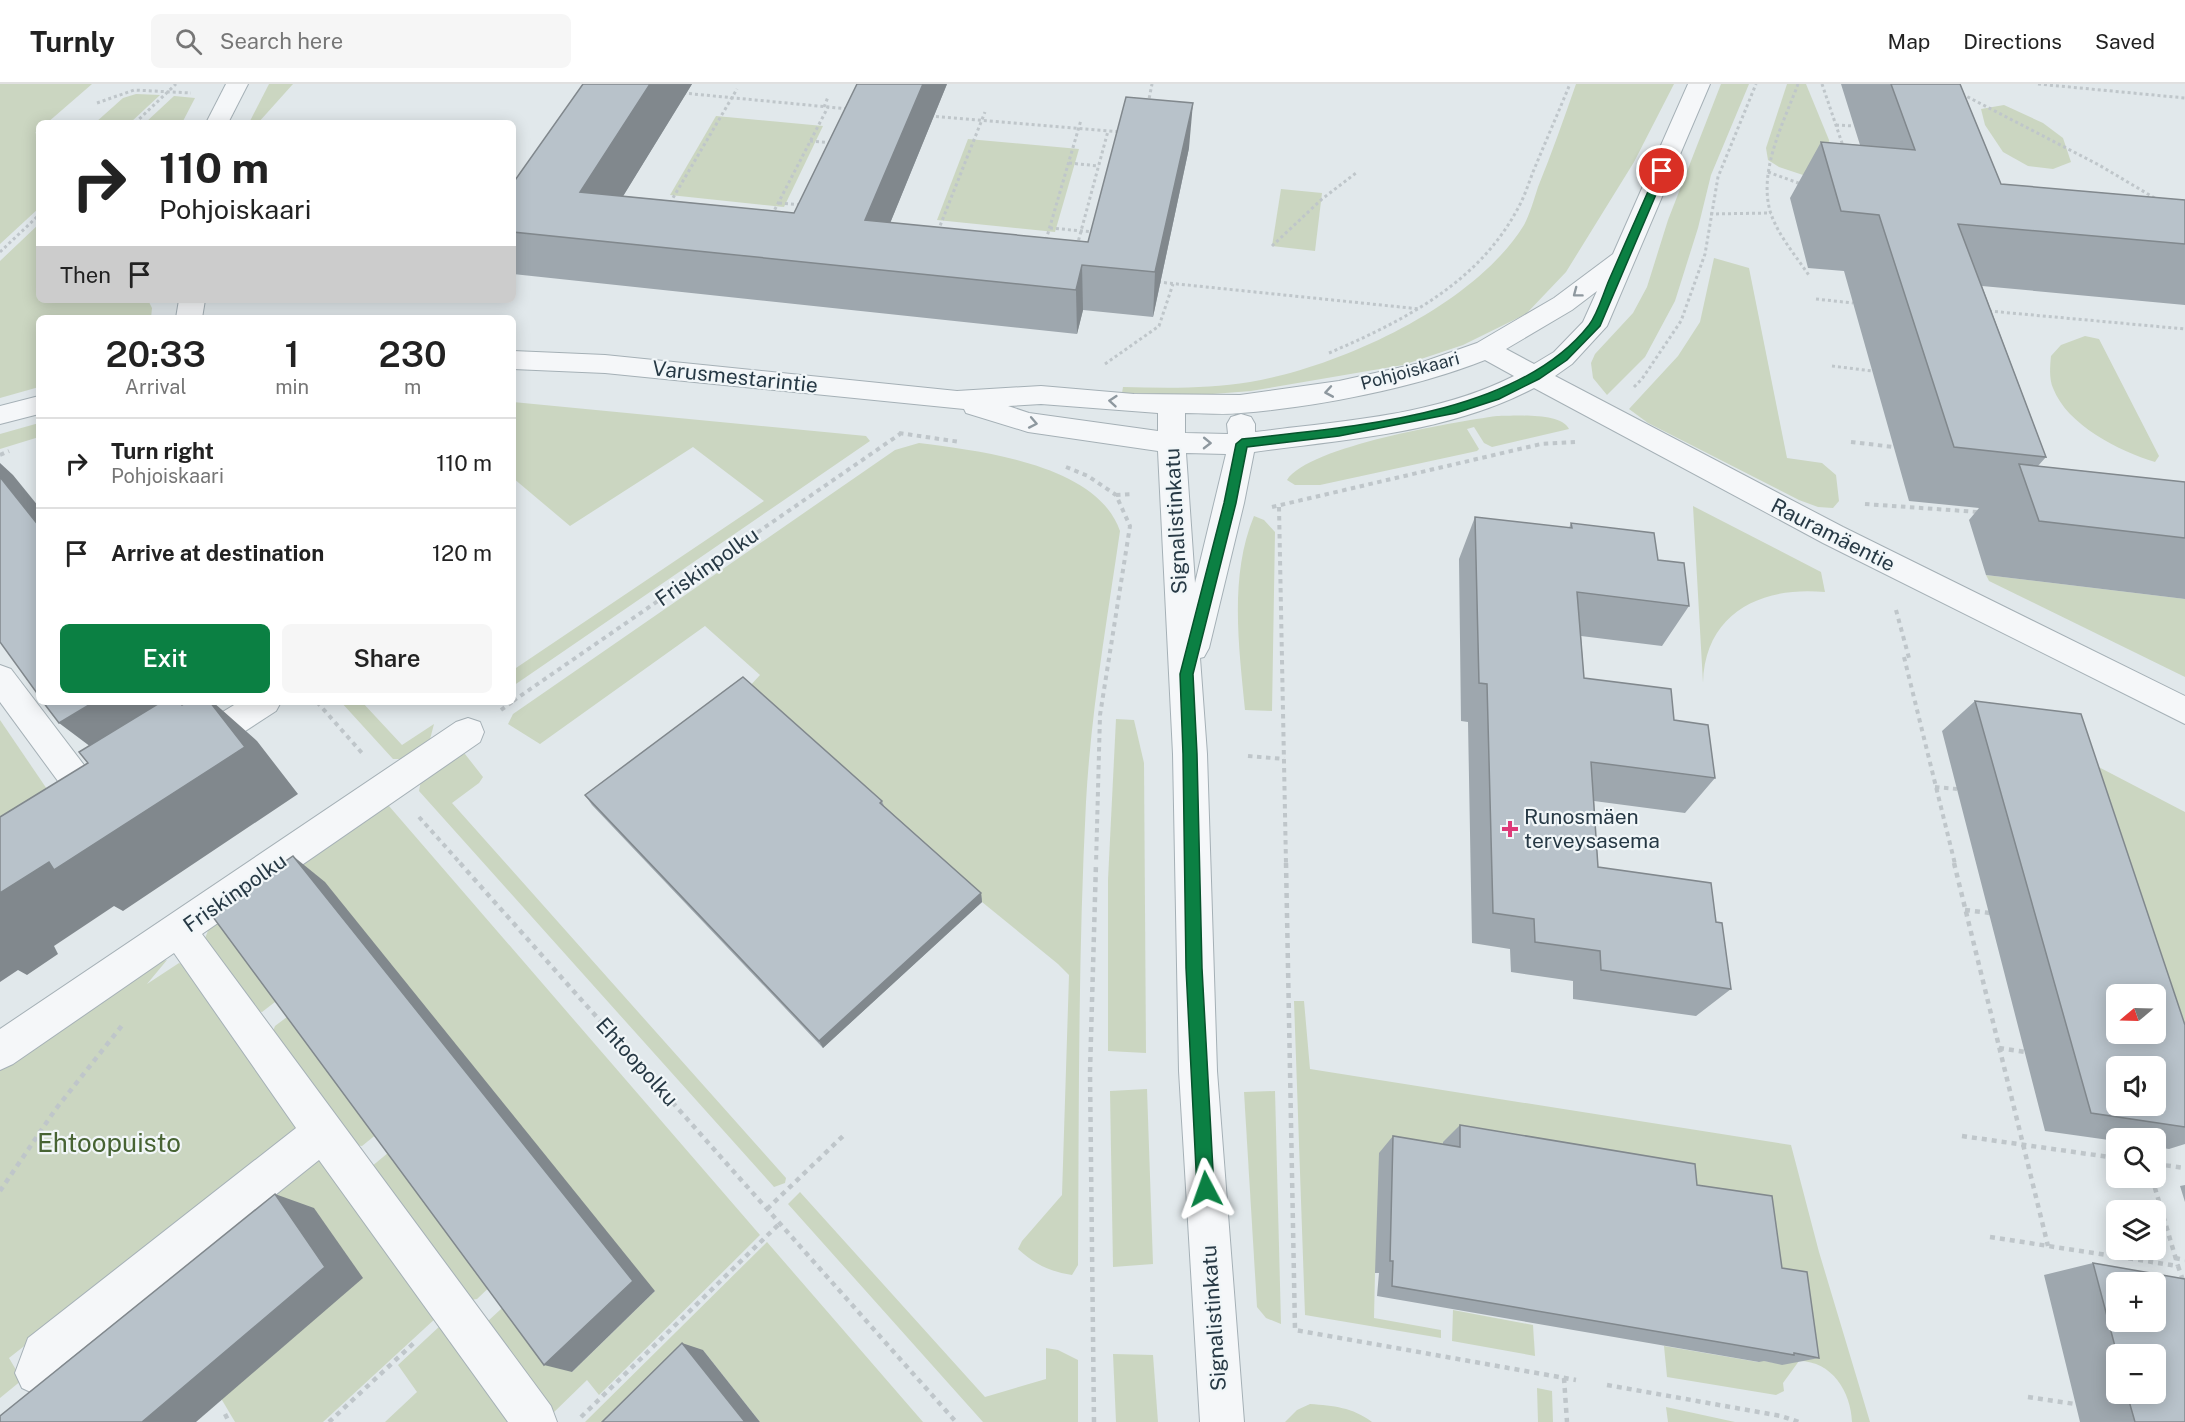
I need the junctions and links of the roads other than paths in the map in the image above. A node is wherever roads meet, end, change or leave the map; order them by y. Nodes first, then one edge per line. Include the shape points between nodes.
1 (237, 84) edge
2 (1699, 84) edge
3 (219, 120) edge
4 (1624, 258) junction
5 (1486, 349) junction
6 (516, 360) edge
7 (1535, 376) junction
8 (957, 400) junction
9 (1172, 404) junction
10 (1240, 404) junction
11 (36, 406) edge
12 (0, 415) edge
13 (1171, 443) junction
14 (1242, 444) junction
15 (1186, 674) junction
16 (0, 678) edge
17 (260, 705) edge
18 (2185, 711) edge
19 (468, 732) dead end
20 (174, 759) edge
21 (125, 790) edge
22 (97, 808) junction
23 (67, 826) edge
24 (179, 931) junction
25 (0, 1051) edge
26 (323, 1132) junction
27 (37, 1373) dead end
28 (535, 1422) edge
29 (1222, 1422) edge

1 - 3 street
2 - 4 street, Pohjoiskaari
4 -> 5 street, Pohjoiskaari via 1563,304
4 - 7 street, Pohjoiskaari via 1594,326 1563,358
5 - 7 street, Rauramäentie
5 -> 10 street, Pohjoiskaari via 1423,371 1339,390
6 - 8 street, Varusmestarintie via 606,364
7 - 14 street, Pohjoiskaari via 1495,397 1456,409 1339,432
7 - 18 street, Rauramäentie via 1835,537
9 -> 8 street, Varusmestarintie via 1041,395
8 -> 13 street, Varusmestarintie via 1028,422
9 - 10 street, Varusmestarintie
9 - 13 street, Signalistinkatu
10 - 14 street, Signalistinkatu
11 - 12 street
13 -> 14 street, Varusmestarintie
13 - 15 street, Signalistinkatu
14 - 15 street, Signalistinkatu
15 - 29 street, Signalistinkatu via 1198,1071
16 - 22 street
17 - 20 street
19 - 24 street, Friskinpolku
21 - 22 street
22 - 23 street
24 - 25 street, Friskinpolku
24 - 26 street
26 - 27 street via 43,1353
26 - 28 street

